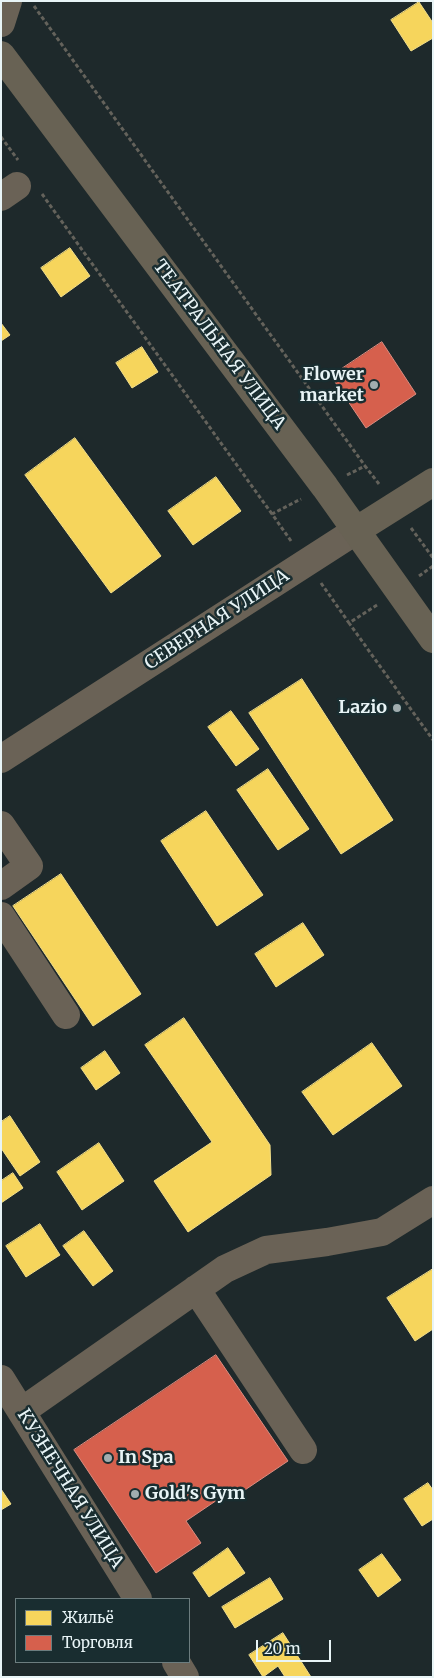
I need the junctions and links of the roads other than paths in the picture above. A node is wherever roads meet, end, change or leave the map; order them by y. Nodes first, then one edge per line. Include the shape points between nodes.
1 (8, 1) edge
2 (1, 23) edge
3 (1, 55) edge
4 (433, 482) edge
5 (357, 530) junction
6 (433, 639) edge
7 (1, 759) edge
8 (1, 825) edge
9 (1, 886) edge
10 (1, 916) edge
11 (66, 1015) dead end
12 (433, 1200) edge
13 (196, 1289) junction
14 (1, 1378) edge
15 (22, 1411) junction
16 (303, 1450) dead end
17 (137, 1598) edge
18 (177, 1663) edge
19 (185, 1677) edge

1 - 2 street
3 - 5 main road, ТЕАТРАЛЬНАЯ УЛИЦА
4 - 5 main road, СЕВЕРНАЯ УЛИЦА
5 - 6 main road, ТЕАТРАЛЬНАЯ УЛИЦА
5 - 7 street, СЕВЕРНАЯ УЛИЦА
8 - 9 street via 30,866
10 - 11 street
12 - 13 street via 382,1232 266,1250 225,1268
13 - 15 street
13 - 16 street
14 - 15 street, КУЗНЕЧНАЯ УЛИЦА
15 - 17 street, КУЗНЕЧНАЯ УЛИЦА
18 - 19 street

